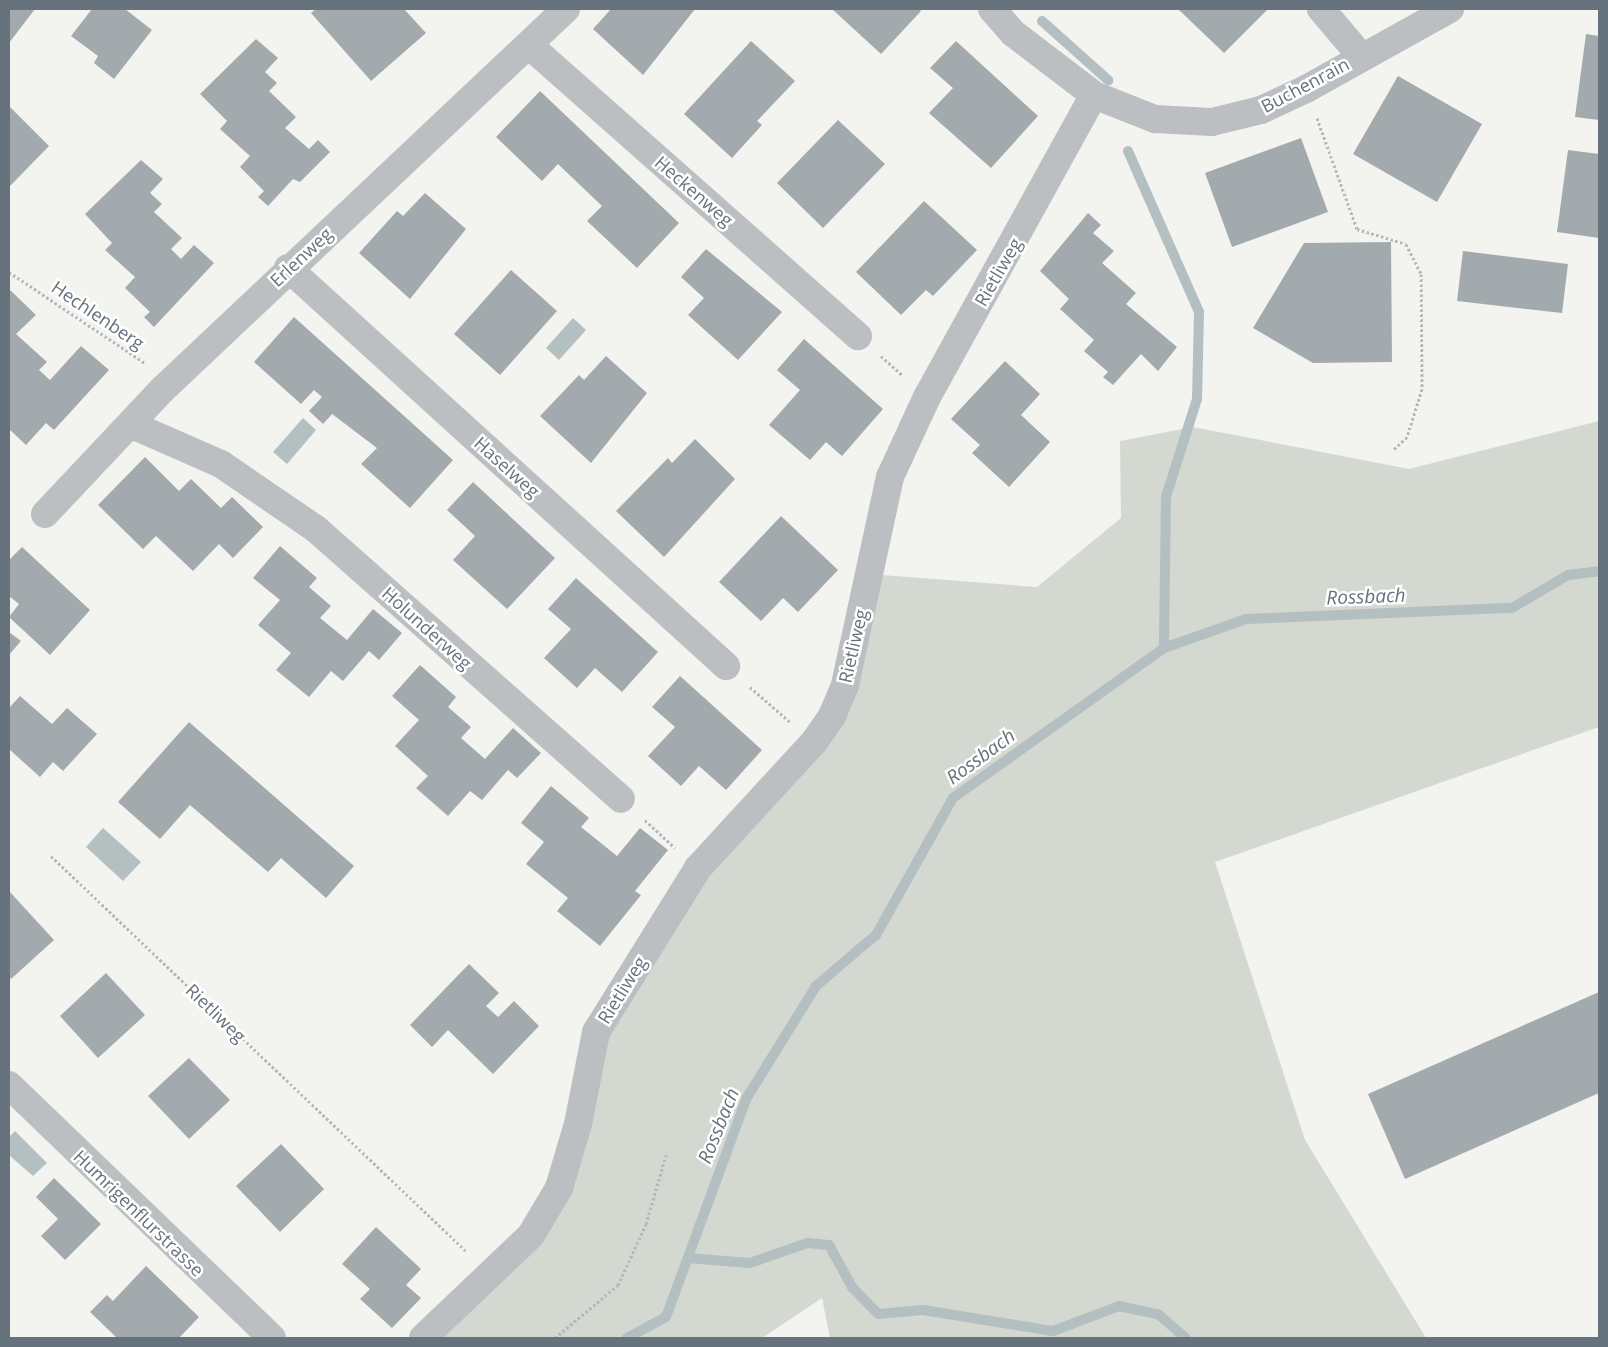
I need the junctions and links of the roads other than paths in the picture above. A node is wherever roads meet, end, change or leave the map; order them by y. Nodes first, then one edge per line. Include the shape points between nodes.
1 (566, 9) edge
2 (992, 9) edge
3 (1321, 9) edge
4 (1450, 9) edge
5 (530, 46) junction
6 (1360, 55) junction
7 (1094, 95) junction
8 (288, 268) junction
9 (858, 336) road end
10 (132, 424) junction
11 (46, 514) dead end
12 (726, 666) road end
13 (621, 799) road end
14 (9, 1085) edge
15 (272, 1338) edge
16 (423, 1338) edge

1 - 5 street, Erlenweg
2 - 7 street via 1013,33
3 - 6 street
4 - 6 street, Buchenrain
5 - 8 street, Erlenweg
5 - 9 street, Heckenweg
6 - 7 street, Buchenrain via 1306,89 1261,110 1212,122 1155,119
7 - 16 street, Rietliweg via 927,397 890,477 846,685 814,742 698,868 596,1032 578,1124 559,1188 531,1235
8 - 10 street, Erlenweg via 163,389
8 - 12 street, Haselweg
10 - 11 street, Erlenweg
10 - 13 street, Holunderweg via 221,464 316,529
14 - 15 street, Humrigenflurstrasse

